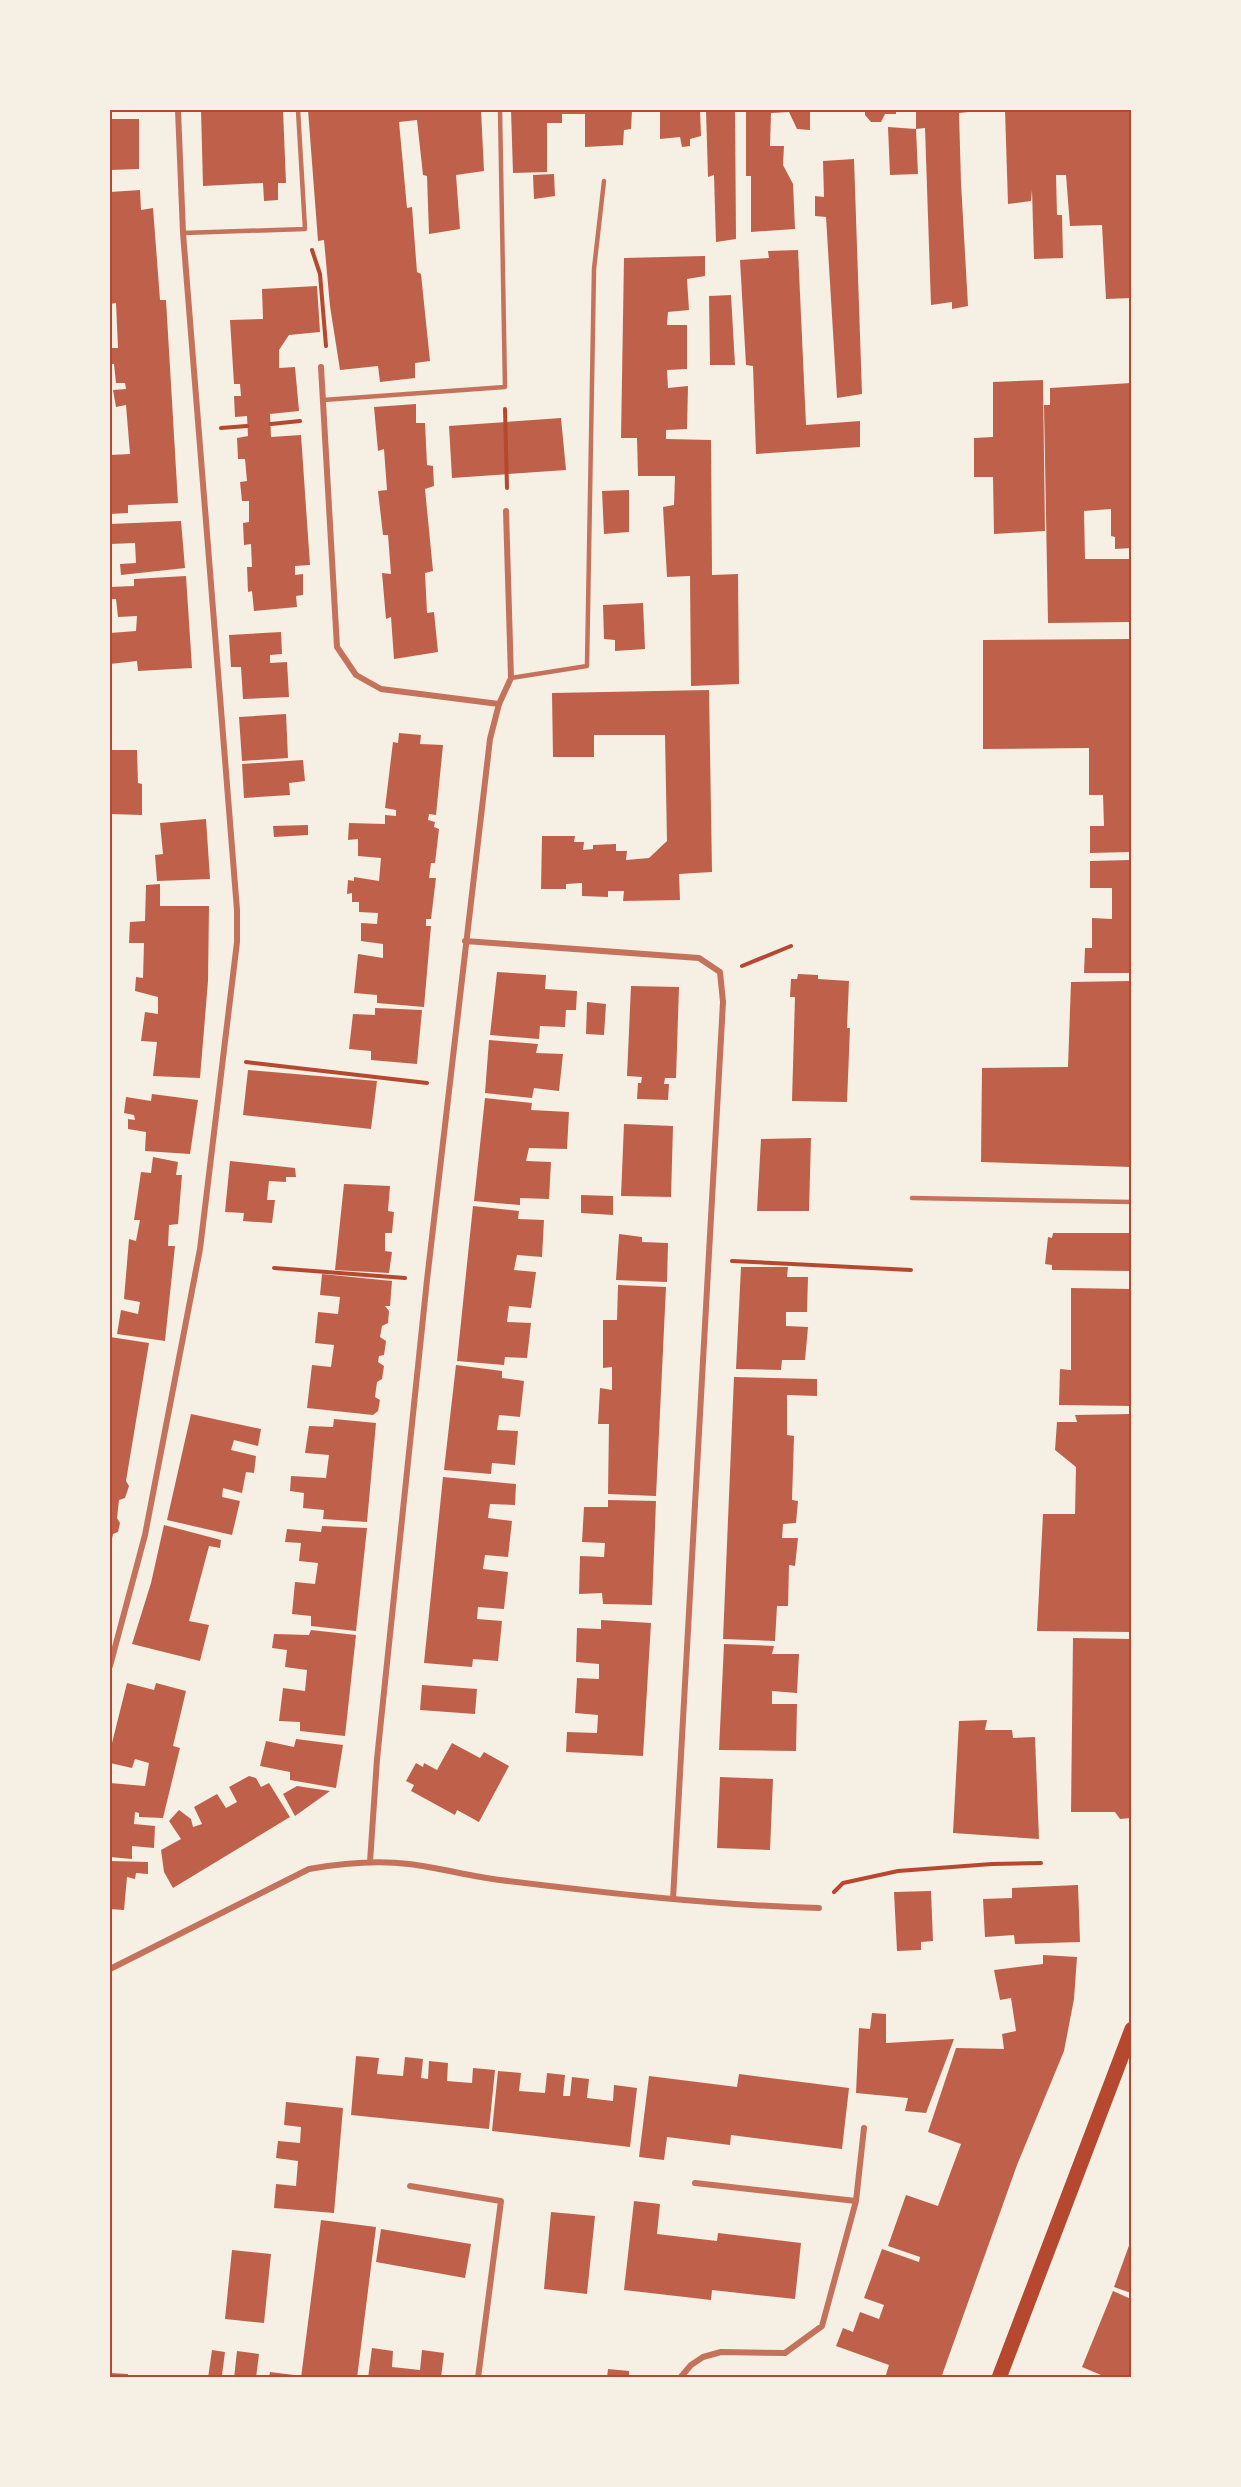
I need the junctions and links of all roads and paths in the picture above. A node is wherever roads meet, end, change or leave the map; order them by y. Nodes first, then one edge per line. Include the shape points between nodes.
1 (178, 110) edge
2 (298, 110) edge
3 (500, 110) edge
4 (604, 180) dead end
5 (305, 229) junction
6 (183, 233) junction
7 (321, 367) joint
8 (505, 387) junction
9 (323, 400) junction
10 (506, 511) joint
11 (512, 678) junction
12 (499, 704) junction
13 (465, 941) junction
14 (791, 946) dead end
15 (720, 972) junction
16 (225, 1059) junction
17 (451, 1086) junction
18 (912, 1198) dead end
19 (1131, 1202) edge
20 (708, 1259) junction
21 (274, 1268) dead end
22 (911, 1270) dead end
23 (427, 1280) junction
24 (110, 1666) edge
25 (370, 1862) junction
26 (1041, 1863) dead end
27 (673, 1899) junction
28 (819, 1908) joint
29 (110, 1969) edge
30 (1131, 2029) edge
31 (864, 2128) dead end
32 (695, 2183) dead end
33 (410, 2186) dead end
34 (856, 2201) junction
35 (478, 2378) edge
36 (680, 2378) edge
37 (999, 2378) edge

1 - 6 street
2 - 5 lane
3 - 8 lane
4 - 11 lane via 594,269 587,666
5 - 6 lane
5 - 7 path via 320,274 327,344
6 - 16 street via 237,910
7 - 9 street
8 - 9 lane
8 - 10 path
9 - 12 street via 337,647 356,675 381,689
10 - 11 street
11 - 12 street
12 - 13 street via 490,740
13 - 15 street via 699,958
13 - 17 street
14 - 15 path
15 - 20 street via 723,1002
16 - 17 path
16 - 24 street via 201,1249 145,1535
17 - 23 street
18 - 19 lane
20 - 22 path
20 - 27 street
21 - 23 path
23 - 25 street
25 - 27 street
25 - 29 street via 309,1869
26 - 28 path via 898,1871 843,1883
27 - 28 street
30 - 37 main road
31 - 34 street
32 - 34 street
33 - 35 street via 501,2201
34 - 36 street via 822,2326 784,2353 721,2352 703,2357

